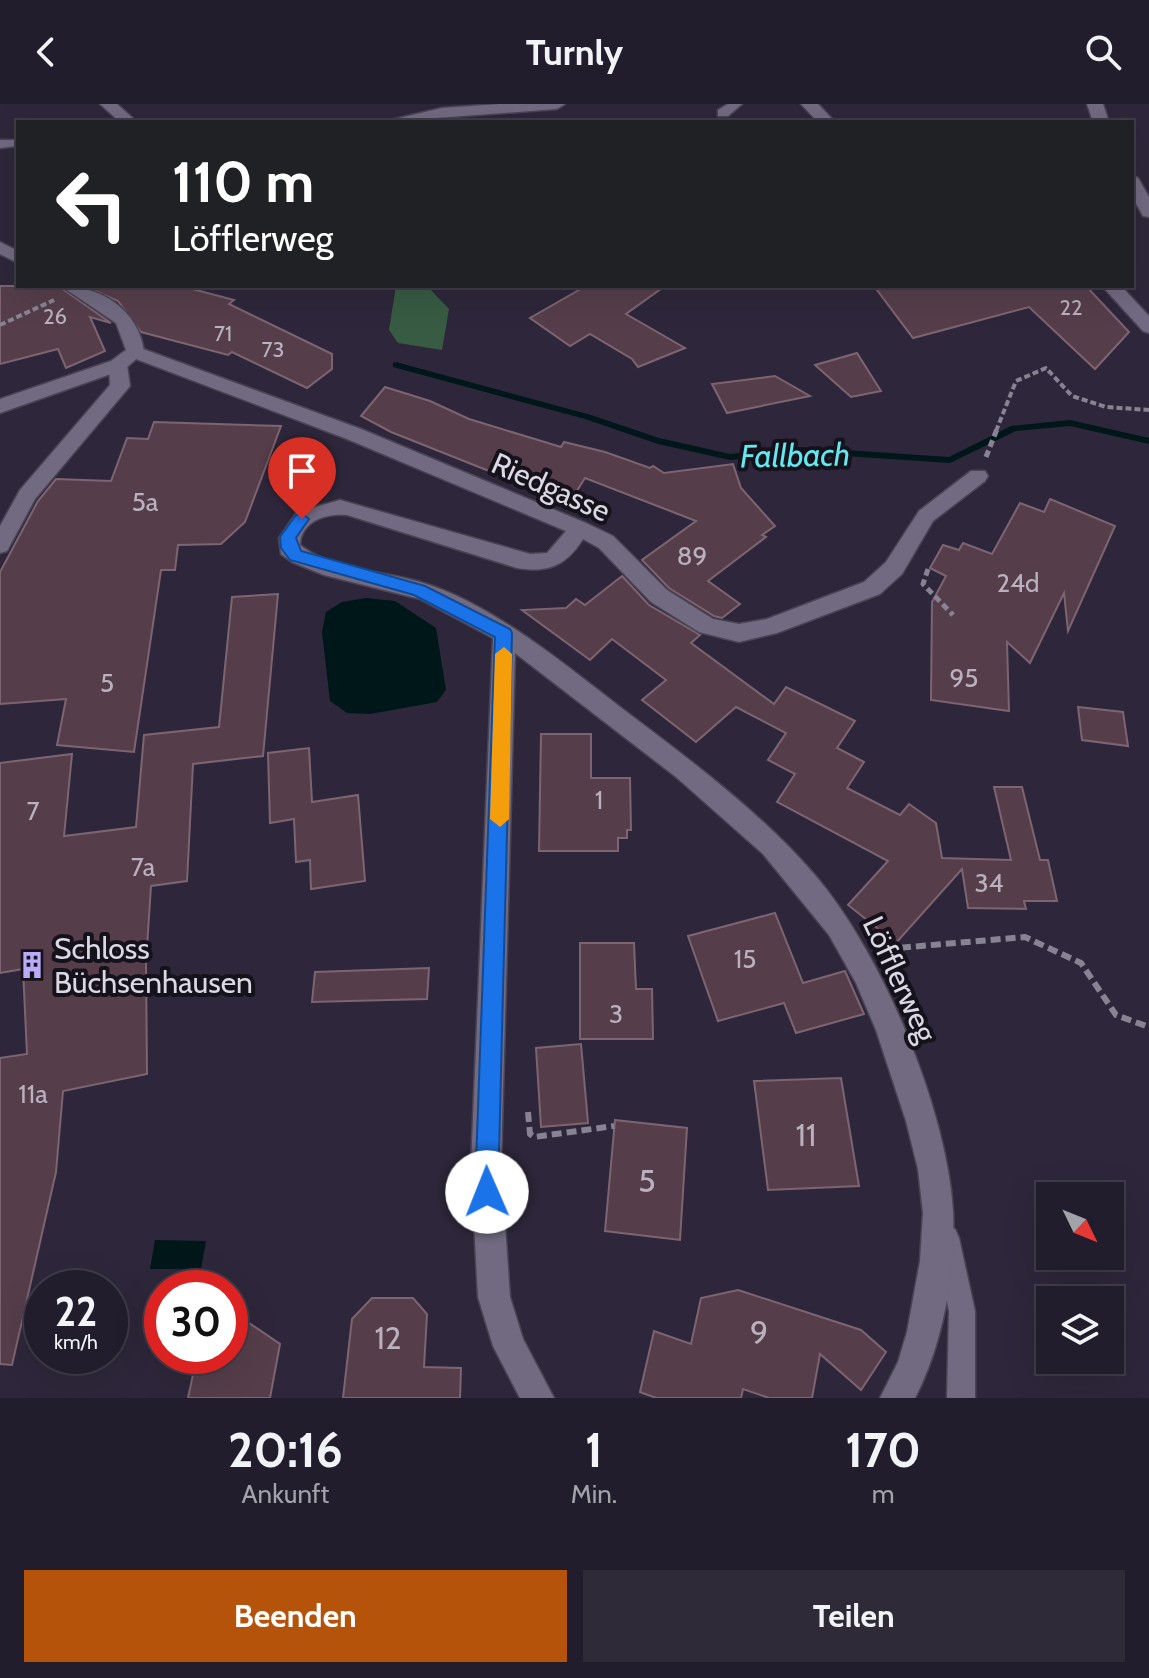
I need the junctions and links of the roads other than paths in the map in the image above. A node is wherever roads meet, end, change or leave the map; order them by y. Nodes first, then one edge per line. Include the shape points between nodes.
1 (108, 104) edge
2 (557, 104) edge
3 (736, 104) edge
4 (809, 104) edge
5 (723, 113) dead end
6 (127, 120) edge
7 (402, 120) edge
8 (825, 120) edge
9 (15, 143) dead end
10 (0, 144) edge
11 (1134, 185) edge
12 (1149, 212) edge
13 (75, 288) edge
14 (1113, 288) edge
15 (1149, 327) edge
16 (135, 352) junction
17 (118, 365) junction
18 (0, 406) edge
19 (978, 476) road end
20 (579, 528) junction
21 (0, 545) edge
22 (504, 633) junction
23 (940, 1211) junction
24 (538, 1398) edge
25 (896, 1398) edge
26 (961, 1398) edge

1 - 6 street
2 - 7 street
3 - 5 lane
4 - 8 street
9 - 10 lane
11 - 12 street
13 - 16 street via 116,310 136,343
14 - 15 street
16 - 17 street
16 - 20 street, Riedgasse via 354,434
17 - 18 street
17 - 21 street via 120,386 27,495
19 - 20 street, Riedgasse via 919,523 894,568 872,588 739,633 707,626 659,596 606,542
20 - 22 street, Löfflerweg via 558,557 543,564 339,507 312,513 288,537 289,548 307,562 419,590
22 - 23 street, Löfflerweg via 751,823 809,882 855,951 893,1034 938,1185
22 - 24 street via 487,1195 494,1297 509,1346
23 - 25 street, Löfflerweg via 921,1349
23 - 26 lane via 962,1311

